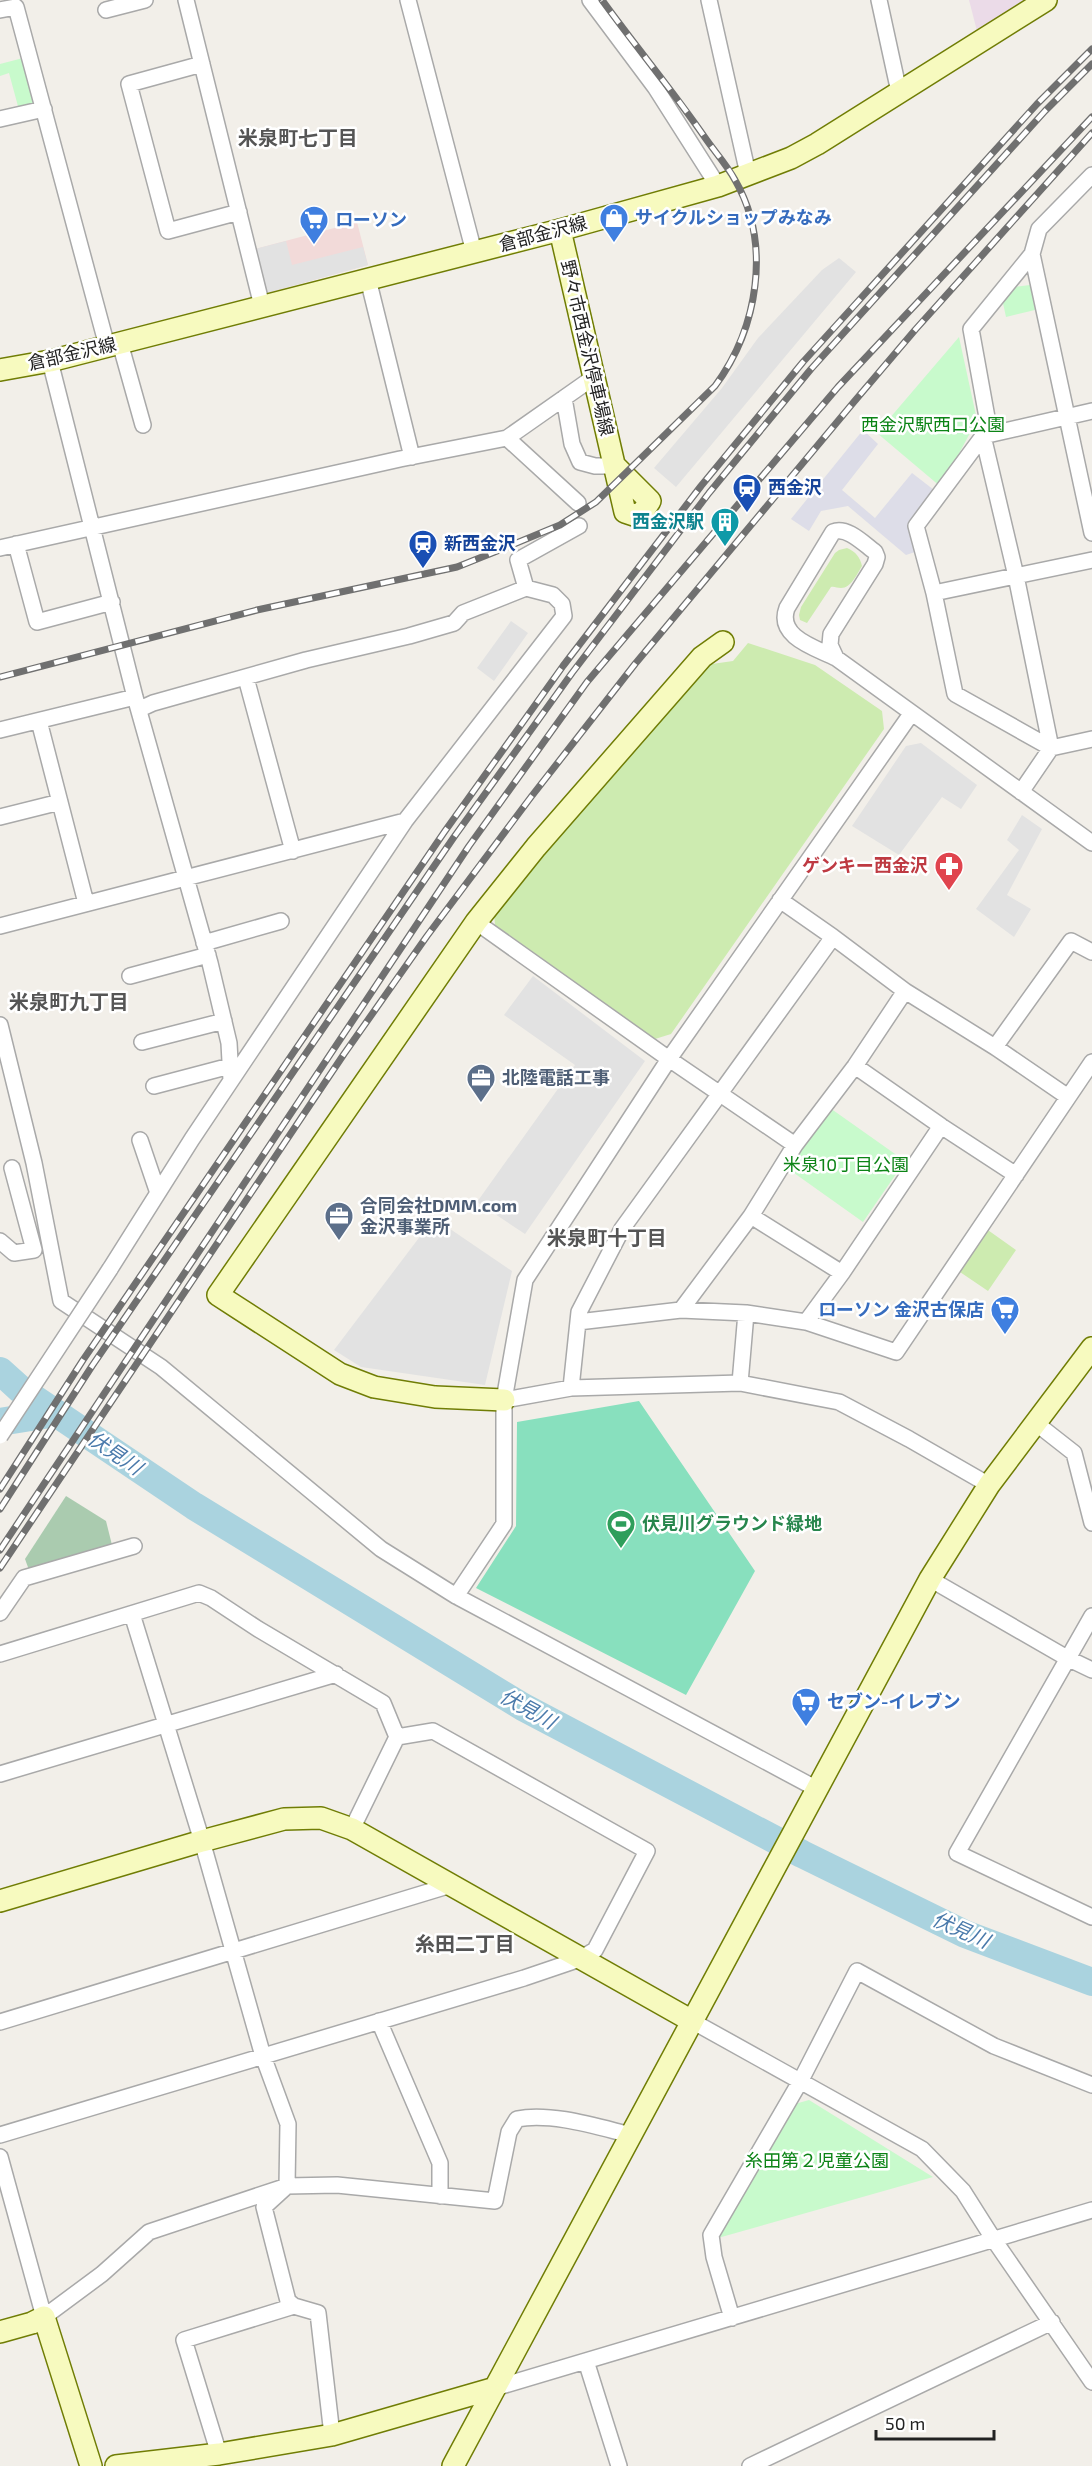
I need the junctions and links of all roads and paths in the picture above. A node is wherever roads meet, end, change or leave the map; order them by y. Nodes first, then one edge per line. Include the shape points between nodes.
1 (144, 0) edge
2 (186, 0) edge
3 (408, 0) edge
4 (590, 0) edge
5 (709, 0) edge
6 (879, 0) edge
7 (1046, 0) edge
8 (0, 10) edge
9 (106, 10) dead end
10 (202, 64) junction
11 (899, 92) junction
12 (45, 109) junction
13 (0, 119) edge
14 (748, 174) junction
15 (1092, 176) edge
16 (718, 186) junction
17 (239, 212) junction
18 (560, 230) junction
19 (474, 252) junction
20 (1032, 254) junction
21 (368, 279) junction
22 (262, 306) junction
23 (114, 345) junction
24 (50, 361) junction
25 (0, 370) edge
26 (594, 377) junction
27 (564, 398) junction
28 (1092, 411) edge
29 (1066, 417) junction
30 (142, 425) dead end
31 (987, 435) junction
32 (507, 438) junction
33 (412, 457) junction
34 (615, 466) joint
35 (578, 504) dead end
36 (93, 526) junction
37 (579, 526) dead end
38 (1092, 533) edge
39 (16, 544) junction
40 (0, 548) edge
41 (1092, 560) edge
42 (1016, 576) junction
43 (526, 588) junction
44 (934, 593) junction
45 (112, 602) junction
46 (723, 642) dead end
47 (836, 658) junction
48 (246, 678) junction
49 (137, 703) junction
50 (911, 714) junction
51 (39, 721) junction
52 (0, 730) edge
53 (1092, 739) edge
54 (1051, 748) junction
55 (1021, 792) junction
56 (60, 801) junction
57 (0, 817) edge
58 (405, 820) junction
59 (1092, 826) edge
60 (1072, 830) junction
61 (1092, 843) edge
62 (292, 851) junction
63 (184, 876) junction
64 (780, 900) junction
65 (86, 903) junction
66 (281, 921) dead end
67 (476, 922) junction
68 (0, 926) edge
69 (833, 937) junction
70 (206, 949) junction
71 (1092, 952) edge
72 (130, 976) dead end
73 (905, 990) junction
74 (224, 1021) junction
75 (0, 1025) edge
76 (142, 1042) dead end
77 (998, 1049) junction
78 (669, 1059) junction
79 (1092, 1062) edge
80 (855, 1065) junction
81 (231, 1073) junction
82 (154, 1086) dead end
83 (719, 1094) junction
84 (1068, 1097) junction
85 (941, 1126) junction
86 (140, 1140) dead end
87 (795, 1145) junction
88 (33, 1163) junction
89 (6, 1170) edge
90 (1016, 1175) junction
91 (158, 1193) junction
92 (751, 1216) junction
93 (0, 1241) edge
94 (842, 1273) junction
95 (681, 1310) junction
96 (746, 1313) junction
97 (578, 1322) junction
98 (806, 1322) junction
99 (1092, 1348) edge
100 (740, 1383) junction
101 (571, 1388) junction
102 (504, 1400) junction
103 (1037, 1424) junction
104 (0, 1436) edge
105 (1092, 1456) edge
106 (1077, 1463) junction
107 (989, 1485) junction
108 (1092, 1523) edge
109 (134, 1546) dead end
110 (930, 1579) junction
111 (456, 1596) junction
112 (0, 1613) edge
113 (132, 1614) junction
114 (1092, 1616) edge
115 (0, 1654) edge
116 (1067, 1658) junction
117 (1092, 1670) edge
118 (336, 1674) junction
119 (167, 1725) junction
120 (397, 1737) junction
121 (0, 1774) edge
122 (814, 1795) junction
123 (352, 1829) junction
124 (202, 1841) junction
125 (451, 1885) junction
126 (0, 1901) edge
127 (1092, 1917) edge
128 (233, 1951) junction
129 (580, 1959) junction
130 (692, 2020) junction
131 (379, 2021) junction
132 (0, 2022) edge
133 (263, 2056) junction
134 (801, 2080) junction
135 (1092, 2085) edge
136 (0, 2135) edge
137 (631, 2135) junction
138 (0, 2157) edge
139 (287, 2186) junction
140 (440, 2196) junction
141 (1092, 2210) edge
142 (994, 2240) junction
143 (294, 2306) junction
144 (45, 2317) junction
145 (732, 2318) junction
146 (1052, 2322) junction
147 (0, 2332) edge
148 (586, 2361) junction
149 (1092, 2382) edge
150 (495, 2388) junction
151 (332, 2435) junction
152 (219, 2454) junction
153 (91, 2466) edge
154 (116, 2466) edge
155 (453, 2466) edge
156 (619, 2466) edge
157 (750, 2466) edge

1 - 9 street
2 - 10 street
3 - 19 street
4 - 16 street via 655,87
5 - 14 street
6 - 11 street
7 - 11 street, 倉部金沢線
8 - 12 street via 16,7
10 - 17 street
10 - 17 street via 129,84 168,231
11 - 14 street, 倉部金沢線 via 791,158
12 - 13 street
12 - 23 street
14 - 16 street, 倉部金沢線
15 - 20 street via 1039,229
16 - 18 street, 倉部金沢線
17 - 22 street
18 - 19 street, 倉部金沢線
18 - 26 street, 野々市西金沢停車場線
19 - 21 street, 倉部金沢線
20 - 29 street
20 - 31 street via 971,329
21 - 22 street, 倉部金沢線
21 - 33 street
22 - 23 street, 倉部金沢線
23 - 24 street, 倉部金沢線
23 - 30 street
24 - 25 street, 倉部金沢線
24 - 36 street
26 - 27 street
26 - 34 street, 野々市西金沢停車場線
27 - 32 street
27 - 34 street via 572,444 580,462
28 - 29 street
29 - 31 street
29 - 38 street
31 - 42 street
31 - 44 street via 916,526
32 - 33 street
32 - 35 street
33 - 36 street
36 - 39 street
36 - 45 street
37 - 43 street via 518,560
39 - 40 street
39 - 45 street via 37,622
41 - 42 street
42 - 44 street
42 - 54 street
43 - 48 street via 463,613 454,623
43 - 58 street via 553,595 562,604 564,616
44 - 54 street via 955,694
45 - 49 street
46 - 67 street via 702,657 536,847
47 - 47 street via 789,632 786,612 832,535 844,534 866,554 869,568 829,623
47 - 50 street
48 - 49 street via 153,703
48 - 62 street
49 - 51 street
49 - 63 street
50 - 55 street
50 - 64 street
51 - 52 street
51 - 56 street
53 - 54 street
54 - 55 street
55 - 60 street
56 - 57 street
56 - 65 street
58 - 62 street
58 - 81 street
59 - 60 street
60 - 61 street
62 - 63 street
63 - 65 street
63 - 70 street
64 - 69 street
64 - 78 street
65 - 68 street
66 - 70 street
67 - 78 street
67 - 102 street via 218,1295 340,1374 366,1384 435,1397
69 - 73 street
69 - 83 street
70 - 72 street
70 - 74 street
71 - 77 street via 1071,941 995,1047
73 - 77 street
73 - 80 street
74 - 76 street
74 - 81 street
75 - 88 street
77 - 84 street
78 - 83 street
78 - 102 street via 525,1280
79 - 84 street
80 - 85 street
80 - 87 street
81 - 82 street
81 - 91 street
83 - 87 street
83 - 97 street via 622,1229 579,1312
84 - 90 street
85 - 90 street
85 - 94 street
86 - 91 street
87 - 92 street
88 - 89 street
88 - 111 street via 61,1301 161,1367 381,1549
89 - 93 street via 34,1250 14,1253
90 - 98 street via 896,1352
91 - 104 street, bridge
92 - 94 street
92 - 95 street
94 - 98 street
95 - 96 street
95 - 97 street
96 - 98 street
96 - 100 street
97 - 101 street
99 - 103 street
100 - 101 street
100 - 107 street via 839,1402
101 - 102 street
102 - 111 street via 504,1524
103 - 106 street via 1074,1454
103 - 107 street
105 - 106 street
106 - 108 street
107 - 110 street
109 - 112 street via 24,1578
110 - 116 street
110 - 122 street
111 - 122 street
113 - 115 street
113 - 118 street via 199,1593
113 - 119 street
114 - 116 street
116 - 117 street
116 - 127 street via 957,1853
118 - 119 street
118 - 120 street via 383,1703
119 - 121 street
119 - 124 street
120 - 123 street
120 - 129 street via 433,1731 647,1851 595,1950
122 - 130 street
123 - 124 street via 321,1818 284,1819
123 - 125 street
124 - 126 street
124 - 128 street
125 - 128 street
125 - 129 street
128 - 132 street
128 - 133 street
129 - 130 street
129 - 131 street
130 - 134 street
130 - 137 street
131 - 133 street
131 - 140 street via 440,2163
133 - 136 street
133 - 139 street via 288,2124
134 - 135 street via 857,1971 994,2046
134 - 142 street via 922,2149 963,2191
134 - 145 street via 711,2235
137 - 140 street via 582,2123 529,2116 517,2119 509,2132 495,2201
137 - 150 street
138 - 144 street
139 - 140 street via 337,2186
139 - 143 street via 264,2207 288,2301
139 - 144 street via 149,2232
141 - 142 street
142 - 145 street
142 - 146 street
143 - 151 street via 318,2313
143 - 152 street via 184,2340
144 - 147 street
144 - 153 street
145 - 148 street
146 - 149 street
146 - 157 street
148 - 150 street
148 - 156 street
150 - 151 street
150 - 155 street
151 - 152 street
152 - 154 street

